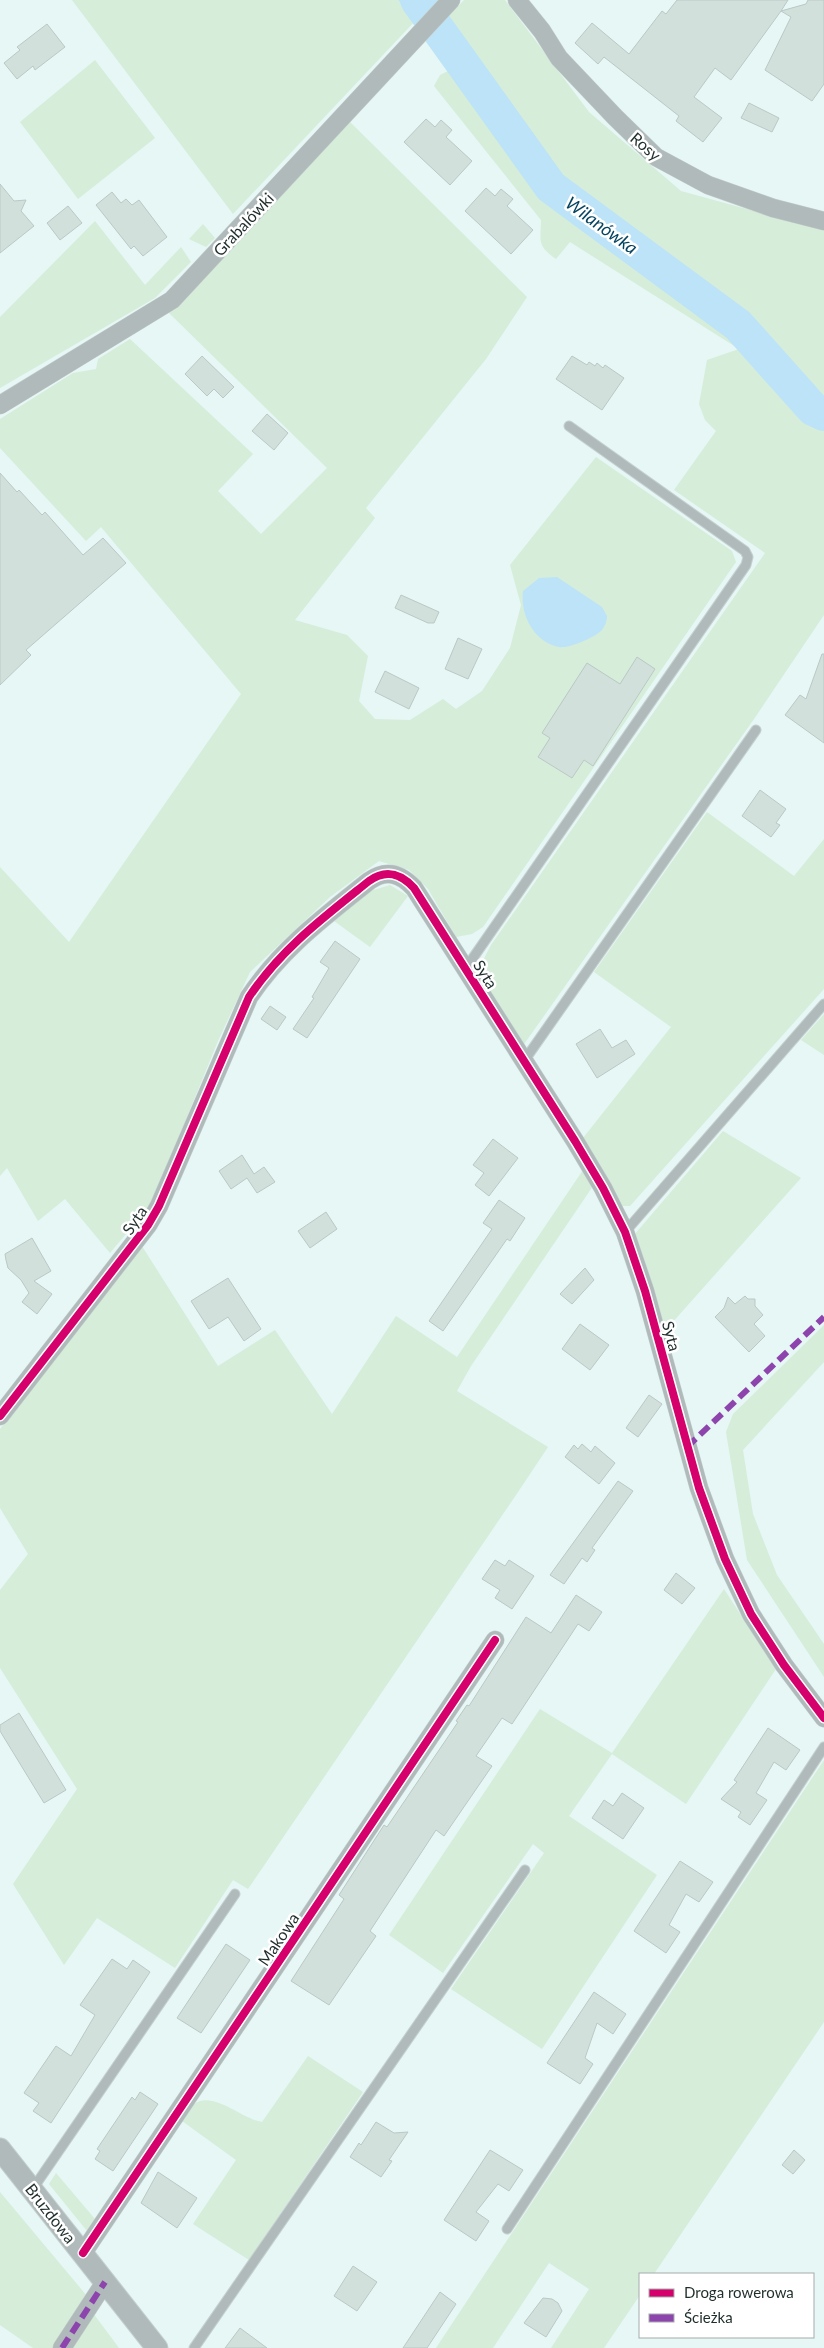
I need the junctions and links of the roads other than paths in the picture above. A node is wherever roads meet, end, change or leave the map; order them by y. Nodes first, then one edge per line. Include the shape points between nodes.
1 (518, 0) edge
2 (447, 4) edge
3 (824, 221) edge
4 (0, 405) edge
5 (569, 426) dead end
6 (756, 730) dead end
7 (466, 968) junction
8 (824, 1004) edge
9 (524, 1061) junction
10 (625, 1232) junction
11 (0, 1416) edge
12 (495, 1640) dead end
13 (824, 1718) edge
14 (824, 1747) edge
15 (525, 1870) dead end
16 (235, 1894) dead end
17 (0, 2149) edge
18 (32, 2190) junction
19 (507, 2229) dead end
20 (82, 2254) junction
21 (105, 2282) junction
22 (62, 2348) edge
23 (157, 2348) edge
24 (194, 2348) edge

1 - 3 street, Rosy via 559,58 656,157 708,185 773,208
2 - 4 street, Grabalówki via 172,300
5 - 7 lane via 745,551 748,558
6 - 9 lane
7 - 9 street, Syta
7 - 11 street, Syta via 414,888 406,879 389,873 377,875 369,881 279,957 250,998 148,1225
8 - 10 lane
9 - 10 street, Syta via 603,1188
10 - 13 street, Syta via 645,1291 699,1488 725,1559 751,1614 784,1666
12 - 20 street, Makowa
14 - 19 lane
15 - 24 lane
16 - 18 lane
17 - 18 street, Bruzdowa
18 - 20 street, Bruzdowa
20 - 21 street, Bruzdowa
21 - 22 street
21 - 23 street, Bruzdowa

